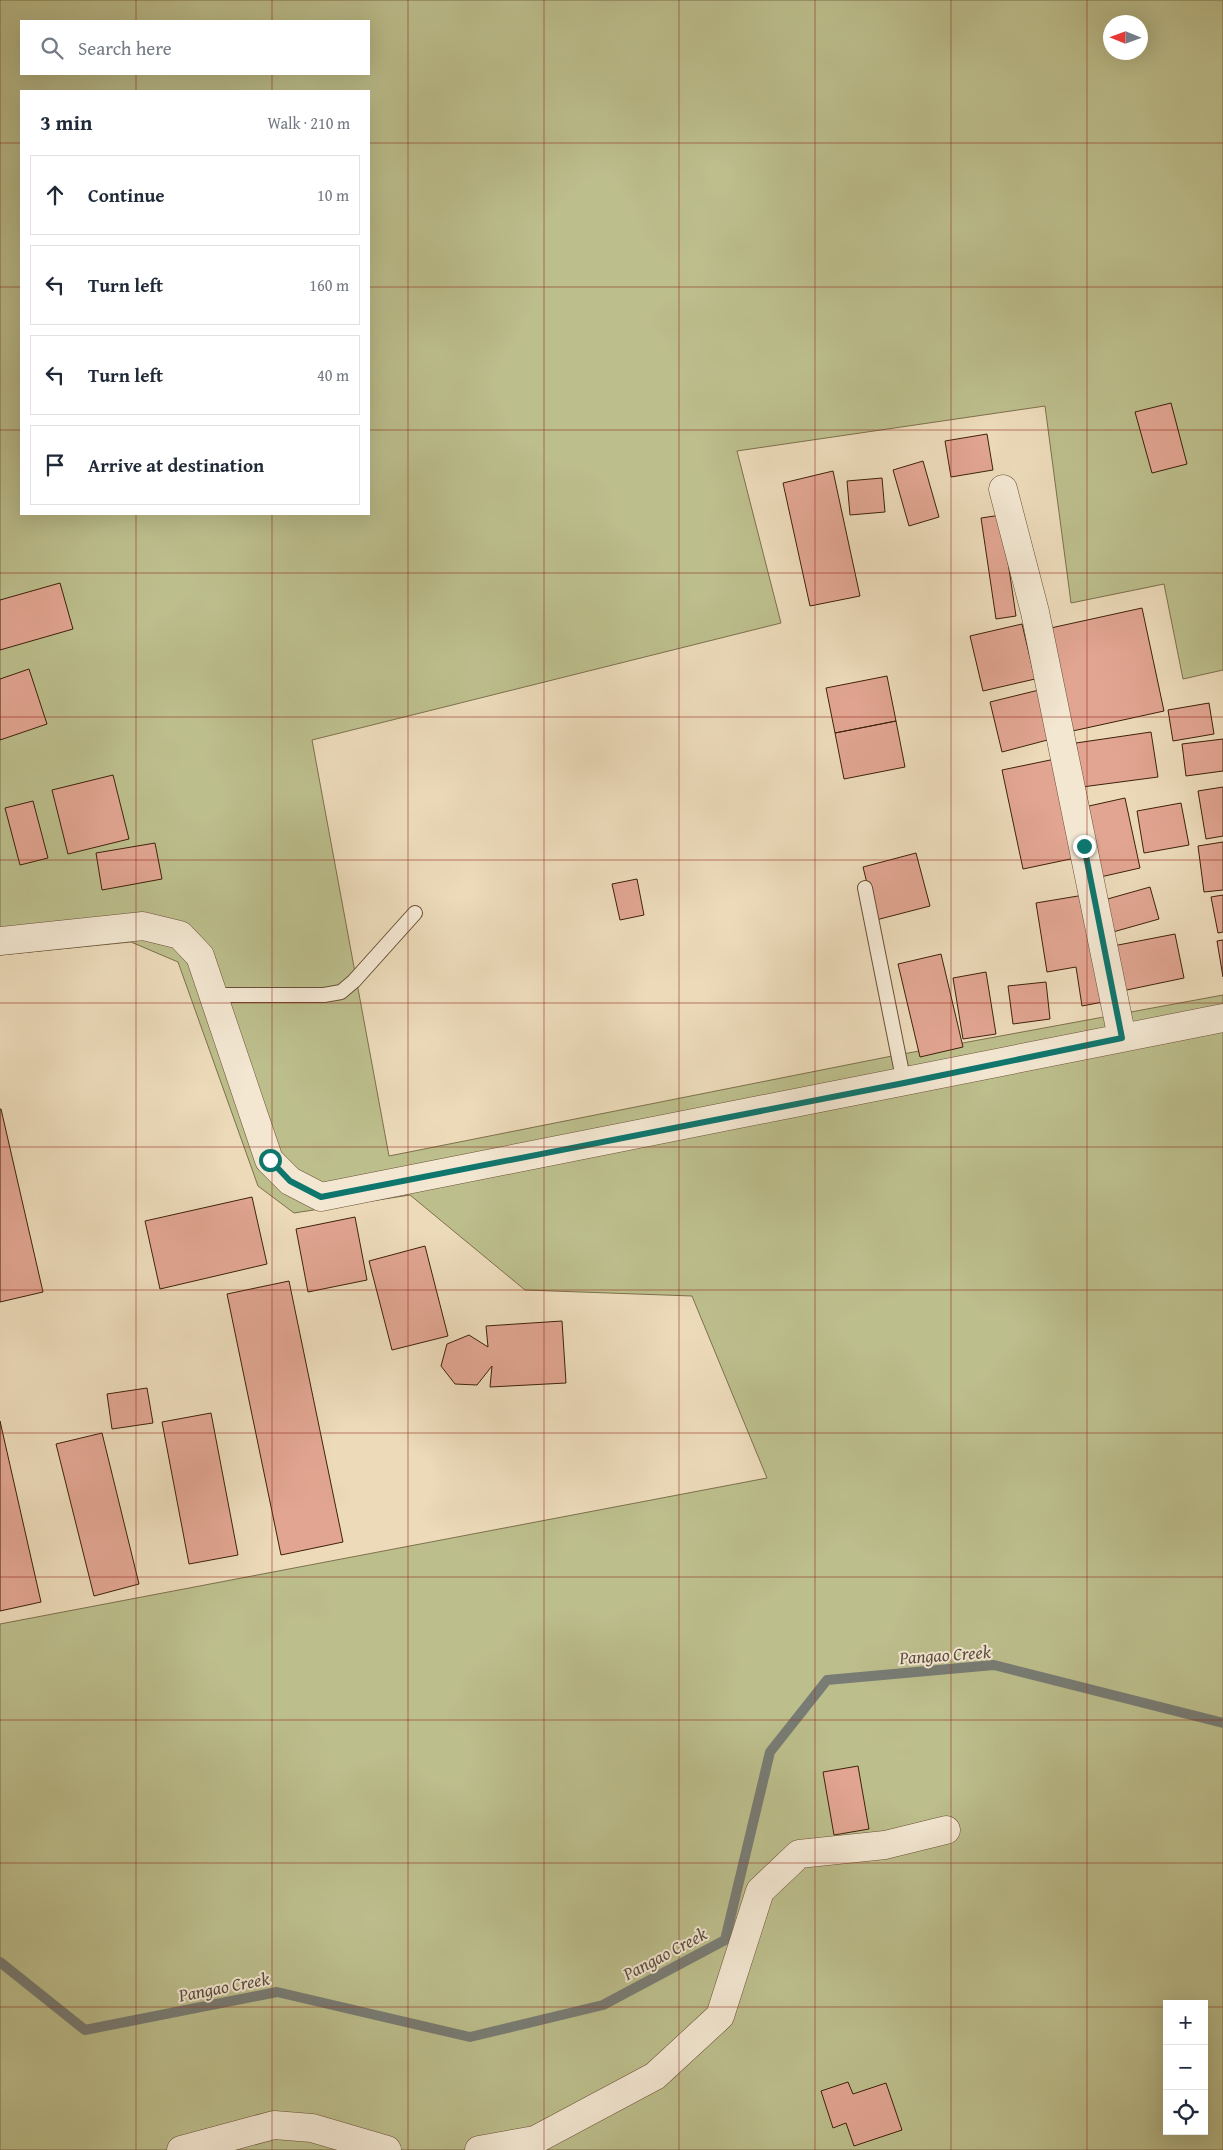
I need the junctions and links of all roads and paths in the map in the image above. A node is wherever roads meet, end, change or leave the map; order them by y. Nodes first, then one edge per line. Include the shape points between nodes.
1 (1003, 489) dead end
2 (865, 888) dead end
3 (415, 913) dead end
4 (0, 941) edge
5 (214, 995) junction
6 (1223, 1018) edge
7 (1122, 1038) junction
8 (904, 1083) junction
9 (946, 1830) dead end
10 (181, 2150) edge
11 (387, 2150) edge
12 (479, 2150) edge

1 - 7 street via 1037,622
2 - 8 lane
3 - 5 lane via 354,981 340,992 310,996
4 - 5 street via 143,926 180,935 200,956
5 - 8 street via 270,1160 290,1181 321,1197
6 - 7 street
7 - 8 street
9 - 12 street via 885,1845 799,1854 760,1891 720,2016 713,2023 655,2076 535,2140
10 - 11 street via 274,2125 312,2128

